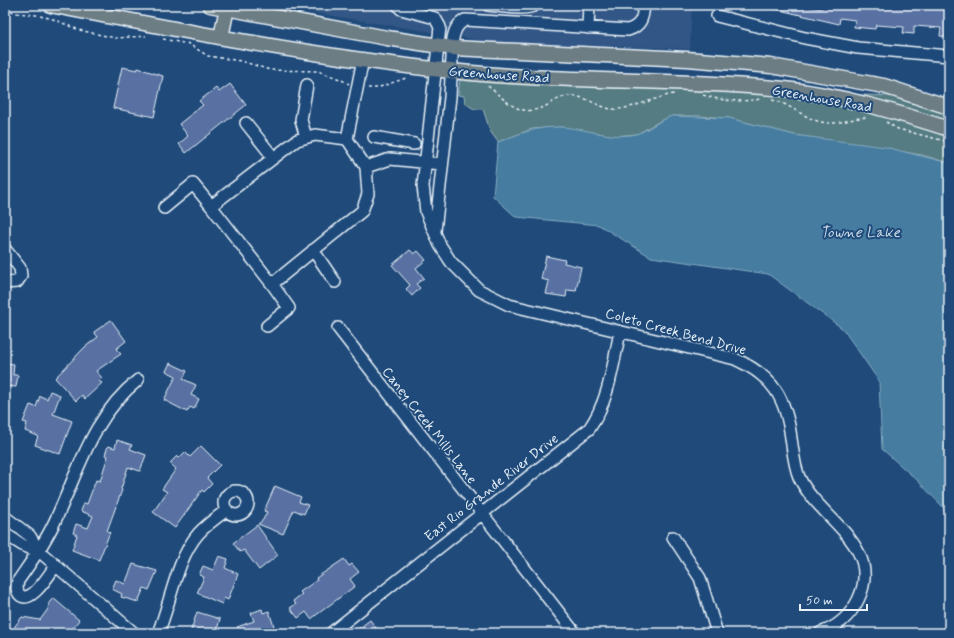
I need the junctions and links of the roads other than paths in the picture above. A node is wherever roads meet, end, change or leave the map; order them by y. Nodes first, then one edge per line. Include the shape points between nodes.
1 (50, 5) edge
2 (210, 5) edge
3 (398, 5) edge
4 (488, 5) edge
5 (535, 5) edge
6 (590, 5) edge
7 (644, 5) edge
8 (227, 8) junction
9 (718, 16) dead end
10 (588, 28) junction
11 (221, 37) junction
12 (437, 46) junction
13 (453, 48) junction
14 (949, 56) edge
15 (687, 59) junction
16 (363, 60) junction
17 (435, 69) junction
18 (452, 71) junction
19 (686, 82) junction
20 (307, 85) dead end
21 (949, 107) edge
22 (246, 123) dead end
23 (949, 129) edge
24 (306, 137) junction
25 (374, 137) dead end
26 (347, 139) junction
27 (393, 140) junction
28 (414, 144) dead end
29 (274, 157) junction
30 (390, 159) junction
31 (426, 162) junction
32 (442, 164) junction
33 (366, 167) junction
34 (211, 206) junction
35 (164, 208) dead end
36 (435, 231) junction
37 (5, 249) edge
38 (313, 250) junction
39 (335, 282) dead end
40 (5, 283) edge
41 (272, 284) junction
42 (267, 326) dead end
43 (338, 328) dead end
44 (620, 332) junction
45 (138, 380) dead end
46 (227, 510) dead end
47 (482, 514) junction
48 (5, 517) edge
49 (5, 534) edge
50 (673, 537) dead end
51 (39, 551) junction
52 (56, 565) junction
53 (134, 633) edge
54 (158, 633) edge
55 (331, 633) edge
56 (575, 633) edge
57 (717, 633) edge
58 (820, 633) edge

1 - 11 main road, Greenhouse Road
2 - 8 main road, Greenhouse Road
3 - 12 street, Coleto Creek Bend Drive via 401,9 435,18 440,27
4 - 5 street via 523,8
6 - 10 street
7 - 10 street, Coleto Creek Bend Drive via 643,16 635,28
8 - 11 main road
8 - 12 main road, Greenhouse Road
9 - 14 street via 805,38 858,48
10 - 13 street, Coleto Creek Bend Drive via 465,20 455,29
11 - 16 main road, Greenhouse Road
12 - 13 main road, Greenhouse Road
12 - 17 street, Coleto Creek Bend Drive
13 - 15 main road, Greenhouse Road
13 - 18 street, Coleto Creek Bend Drive
15 - 19 main road
15 - 21 main road, Greenhouse Road via 771,66 824,74 884,86
16 - 17 main road, Greenhouse Road
16 - 26 street
17 - 18 main road, Greenhouse Road
17 - 31 street, Coleto Creek Bend Drive
18 - 19 main road, Greenhouse Road via 514,76
18 - 32 street, Coleto Creek Bend Drive
19 - 23 main road, Greenhouse Road via 786,89 834,97
20 - 24 street via 301,120
22 - 29 street
24 - 26 street via 315,135
24 - 29 street via 297,140
25 - 27 street
26 - 33 street
27 - 28 street
27 - 30 street
29 - 34 street
30 - 31 street
30 - 33 street
31 - 32 street
31 - 36 street, Coleto Creek Bend Drive via 423,186 426,212
32 - 36 street, Coleto Creek Bend Drive
33 - 38 street via 368,194 362,211
34 - 35 street via 193,184
34 - 41 street
36 - 44 street, Coleto Creek Bend Drive via 451,262 479,290 493,298
37 - 40 street via 20,268 21,276 17,282
38 - 39 street
38 - 41 street
41 - 42 street via 288,308
43 - 47 street, Caney Creek Mills Lane
44 - 47 street, East Rio Grande River Drive via 604,400 598,417 589,429
44 - 58 street, Coleto Creek Bend Drive via 735,360 751,366 765,376 778,391 786,408 799,476 809,495 852,539 863,566 859,596 846,617
45 - 51 street via 118,397 100,421 54,524
46 - 54 street via 198,534 190,548 177,574
47 - 55 street, East Rio Grande River Drive
47 - 56 street, Caney Creek Mills Lane
48 - 51 street via 30,536
49 - 51 street via 24,546
50 - 57 street via 700,578
51 - 52 street
51 - 52 street via 18,582 16,588 19,594 28,597 34,593
52 - 53 street

